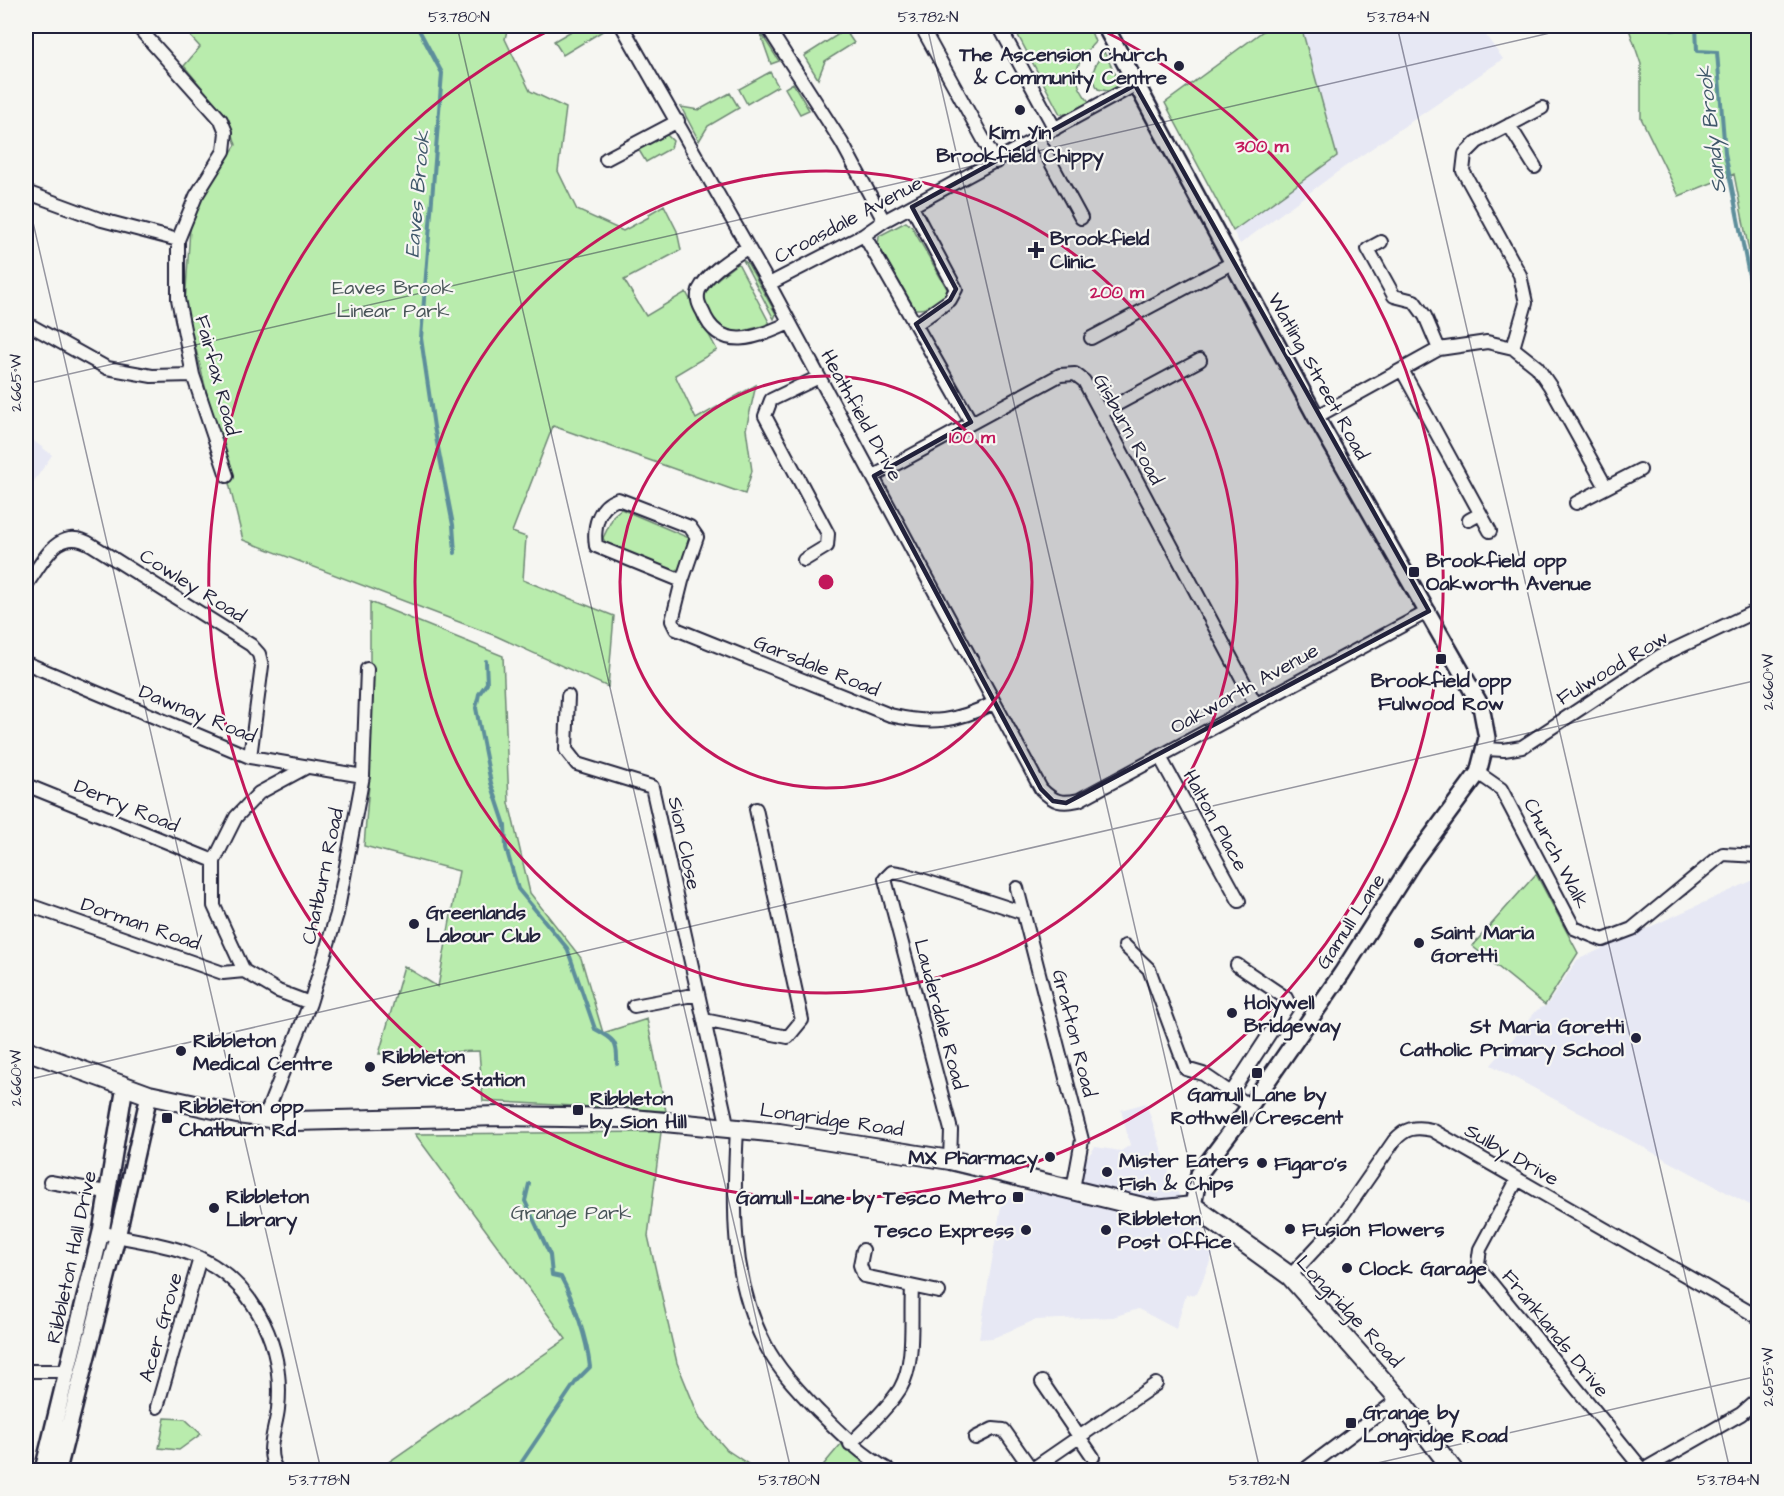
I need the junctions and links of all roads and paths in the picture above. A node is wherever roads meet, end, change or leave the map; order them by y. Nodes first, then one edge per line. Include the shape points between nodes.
1 (137, 26) edge
2 (622, 26) edge
3 (767, 26) edge
4 (921, 26) edge
5 (999, 26) edge
6 (1105, 26) edge
7 (1136, 85) junction
8 (1542, 108) dead end
9 (678, 121) junction
10 (1509, 125) junction
11 (1055, 129) junction
12 (1038, 139) junction
13 (606, 159) dead end
14 (996, 162) junction
15 (1535, 167) dead end
16 (26, 192) edge
17 (912, 207) junction
18 (1081, 218) dead end
19 (884, 221) junction
20 (864, 235) junction
21 (178, 240) junction
22 (1382, 242) dead end
23 (748, 247) junction
24 (1232, 262) junction
25 (769, 284) junction
26 (26, 323) edge
27 (789, 323) junction
28 (916, 324) junction
29 (1091, 338) dead end
30 (1513, 348) junction
31 (1439, 349) junction
32 (1200, 360) dead end
33 (1402, 370) junction
34 (193, 375) junction
35 (819, 377) junction
36 (1101, 413) junction
37 (1316, 417) junction
38 (971, 422) junction
39 (1640, 470) dead end
40 (226, 476) dead end
41 (874, 476) junction
42 (1606, 487) junction
43 (1576, 503) dead end
44 (1480, 514) junction
45 (1469, 520) dead end
46 (1490, 531) dead end
47 (804, 560) dead end
48 (682, 581) junction
49 (26, 585) edge
50 (1758, 610) edge
51 (1429, 611) junction
52 (26, 663) edge
53 (367, 669) dead end
54 (568, 696) dead end
55 (994, 703) junction
56 (1255, 703) junction
57 (1486, 749) junction
58 (250, 757) junction
59 (1160, 757) junction
60 (307, 767) junction
61 (1478, 773) junction
62 (363, 776) junction
63 (26, 784) edge
64 (1079, 800) joint
65 (756, 809) dead end
66 (1758, 856) edge
67 (214, 861) junction
68 (1017, 888) dead end
69 (1239, 901) dead end
70 (26, 904) edge
71 (1024, 913) junction
72 (1125, 946) dead end
73 (1237, 965) dead end
74 (244, 970) junction
75 (698, 994) junction
76 (310, 1003) junction
77 (634, 1006) dead end
78 (704, 1020) junction
79 (26, 1050) edge
80 (125, 1086) junction
81 (1231, 1093) junction
82 (149, 1095) junction
83 (1250, 1106) junction
84 (264, 1117) junction
85 (733, 1128) junction
86 (950, 1160) junction
87 (1517, 1180) junction
88 (50, 1182) dead end
89 (1073, 1189) junction
90 (106, 1192) junction
91 (1194, 1206) junction
92 (101, 1232) junction
93 (117, 1237) junction
94 (863, 1250) dead end
95 (200, 1258) junction
96 (1290, 1276) junction
97 (912, 1288) junction
98 (939, 1292) dead end
99 (1758, 1317) edge
100 (26, 1371) edge
101 (75, 1372) junction
102 (1042, 1382) dead end
103 (1156, 1384) dead end
104 (1399, 1399) junction
105 (1758, 1399) edge
106 (157, 1407) dead end
107 (1080, 1437) junction
108 (975, 1438) dead end
109 (850, 1444) junction
110 (1093, 1457) dead end
111 (43, 1470) edge
112 (58, 1470) edge
113 (278, 1470) edge
114 (889, 1470) edge
115 (1032, 1470) edge
116 (1304, 1470) edge
117 (1454, 1470) edge
118 (1643, 1470) edge

1 - 21 street, Fairfax Road via 221,120 226,132 224,151 196,196
2 - 9 street, Heathfield Drive
3 - 19 street via 843,143
4 - 14 street
5 - 11 street
6 - 7 street, Watling Street Road
7 - 11 street, Croasdale Avenue
7 - 24 street, Watling Street Road
8 - 10 street
9 - 13 street
9 - 23 street, Heathfield Drive
10 - 15 street
10 - 30 street via 1478,142 1466,154 1463,171 1520,275 1526,303
11 - 12 street, Croasdale Avenue
12 - 14 street, Croasdale Avenue
12 - 18 street
14 - 17 street, Croasdale Avenue
16 - 21 street via 102,220
17 - 19 street, Croasdale Avenue
17 - 28 street via 956,289 950,300
19 - 20 street, Croasdale Avenue
20 - 25 street, Croasdale Avenue
20 - 28 street
21 - 34 street, Fairfax Road via 178,299
22 - 31 street via 1368,249 1394,296 1414,301 1425,316
23 - 25 street, Heathfield Drive
23 - 27 street via 718,269 699,290 697,299 706,322 715,334 726,339 766,334
24 - 29 street
24 - 37 street, Watling Street Road
25 - 27 street, Heathfield Drive
26 - 34 street via 107,369 152,376
27 - 35 street, Heathfield Drive
28 - 38 street
30 - 31 street via 1486,342
30 - 42 street via 1537,367
31 - 33 street
32 - 36 street
33 - 37 street
33 - 44 street
34 - 40 street, Fairfax Road
35 - 41 street, Heathfield Drive
35 - 47 street via 771,400 765,416 828,534 827,546
36 - 38 street, Gisburn Road via 1084,381 1075,374 1064,374
36 - 56 street, Gisburn Road
37 - 51 street, Watling Street Road
38 - 41 street, Gisburn Road
39 - 42 street
41 - 55 street, Heathfield Drive
42 - 43 street
44 - 45 street
44 - 46 street
48 - 48 street, Garsdale Road via 596,546 594,532 603,509 618,500 690,527 697,537
48 - 55 street, Garsdale Road via 672,621 676,629 890,715 945,721 966,717
49 - 58 street, Cowley Road via 52,549 63,539 75,537 251,645 262,666
50 - 57 street, Fulwood Row via 1660,656 1522,747
51 - 56 street, Oakworth Avenue
51 - 57 street, Watling Street Road via 1481,706
52 - 58 street, Dawnay Road
53 - 62 street, Chatburn Road
54 - 75 street, Sion Close via 566,750 577,765 652,787
55 - 64 street, Heathfield Drive via 1041,789 1053,801
56 - 59 street, Oakworth Avenue
57 - 61 street, Gamull Lane
58 - 60 street, Dawnay Road
59 - 64 street, Oakworth Avenue
59 - 69 street, Halton Place
60 - 62 street, Dawnay Road
60 - 67 street via 259,793 236,817
61 - 66 street, Church Walk via 1501,789 1574,928 1603,940 1632,929 1723,854
61 - 83 street, Gamull Lane via 1414,860
62 - 76 street, Chatburn Road via 337,914
63 - 67 street, Derry Road
65 - 78 street via 802,1020 788,1037
67 - 74 street via 214,906
68 - 71 street, Grafton Road
70 - 74 street, Dorman Road via 223,973
71 - 86 street, Lauderdale Road via 904,874 892,872 885,879 951,1130
71 - 89 street, Grafton Road via 1082,1140
72 - 81 street via 1149,969 1186,1069 1203,1074
73 - 81 street via 1289,1004
74 - 76 street via 278,991
75 - 77 street
75 - 78 street, Sion Close
76 - 84 street, Chatburn Road
78 - 85 street, Sion Close
79 - 80 main road, Longridge Road
80 - 82 main road, Longridge Road
80 - 90 street, Ribbleton Hall Drive
81 - 83 street
82 - 84 main road, Longridge Road
82 - 93 street, Ribbleton Hall Drive
83 - 91 street, Gamull Lane via 1199,1174
84 - 85 main road, Longridge Road via 295,1121 501,1116 622,1118
85 - 86 main road, Longridge Road
85 - 109 street, Sion Close via 737,1242 756,1325 783,1373
86 - 89 main road, Longridge Road
87 - 96 street, Sulby Drive via 1432,1130 1420,1127 1403,1131 1330,1233
87 - 99 street, Sulby Drive
87 - 118 street, Franklands Drive via 1480,1249 1478,1263
88 - 90 street
89 - 91 main road, Longridge Road via 1155,1210
90 - 92 street, Ribbleton Hall Drive
91 - 96 main road, Longridge Road
92 - 93 street
92 - 101 street, Ribbleton Hall Drive
93 - 95 street via 174,1248
93 - 101 street, Ribbleton Hall Drive
94 - 97 street via 860,1265 864,1276
95 - 106 street, Acer Grove
95 - 113 street via 225,1274 246,1295 271,1337 280,1388 271,1455
96 - 104 main road, Longridge Road
97 - 98 street
97 - 109 street via 904,1379 887,1405
100 - 101 street
101 - 111 street, Ribbleton Hall Drive
101 - 112 street, Ribbleton Hall Drive
102 - 107 street
103 - 107 street
104 - 116 street
104 - 117 main road, Longridge Road
105 - 118 street via 1740,1414
107 - 110 street
107 - 115 street
108 - 115 street via 993,1429 1004,1430
109 - 114 street, Sion Close

